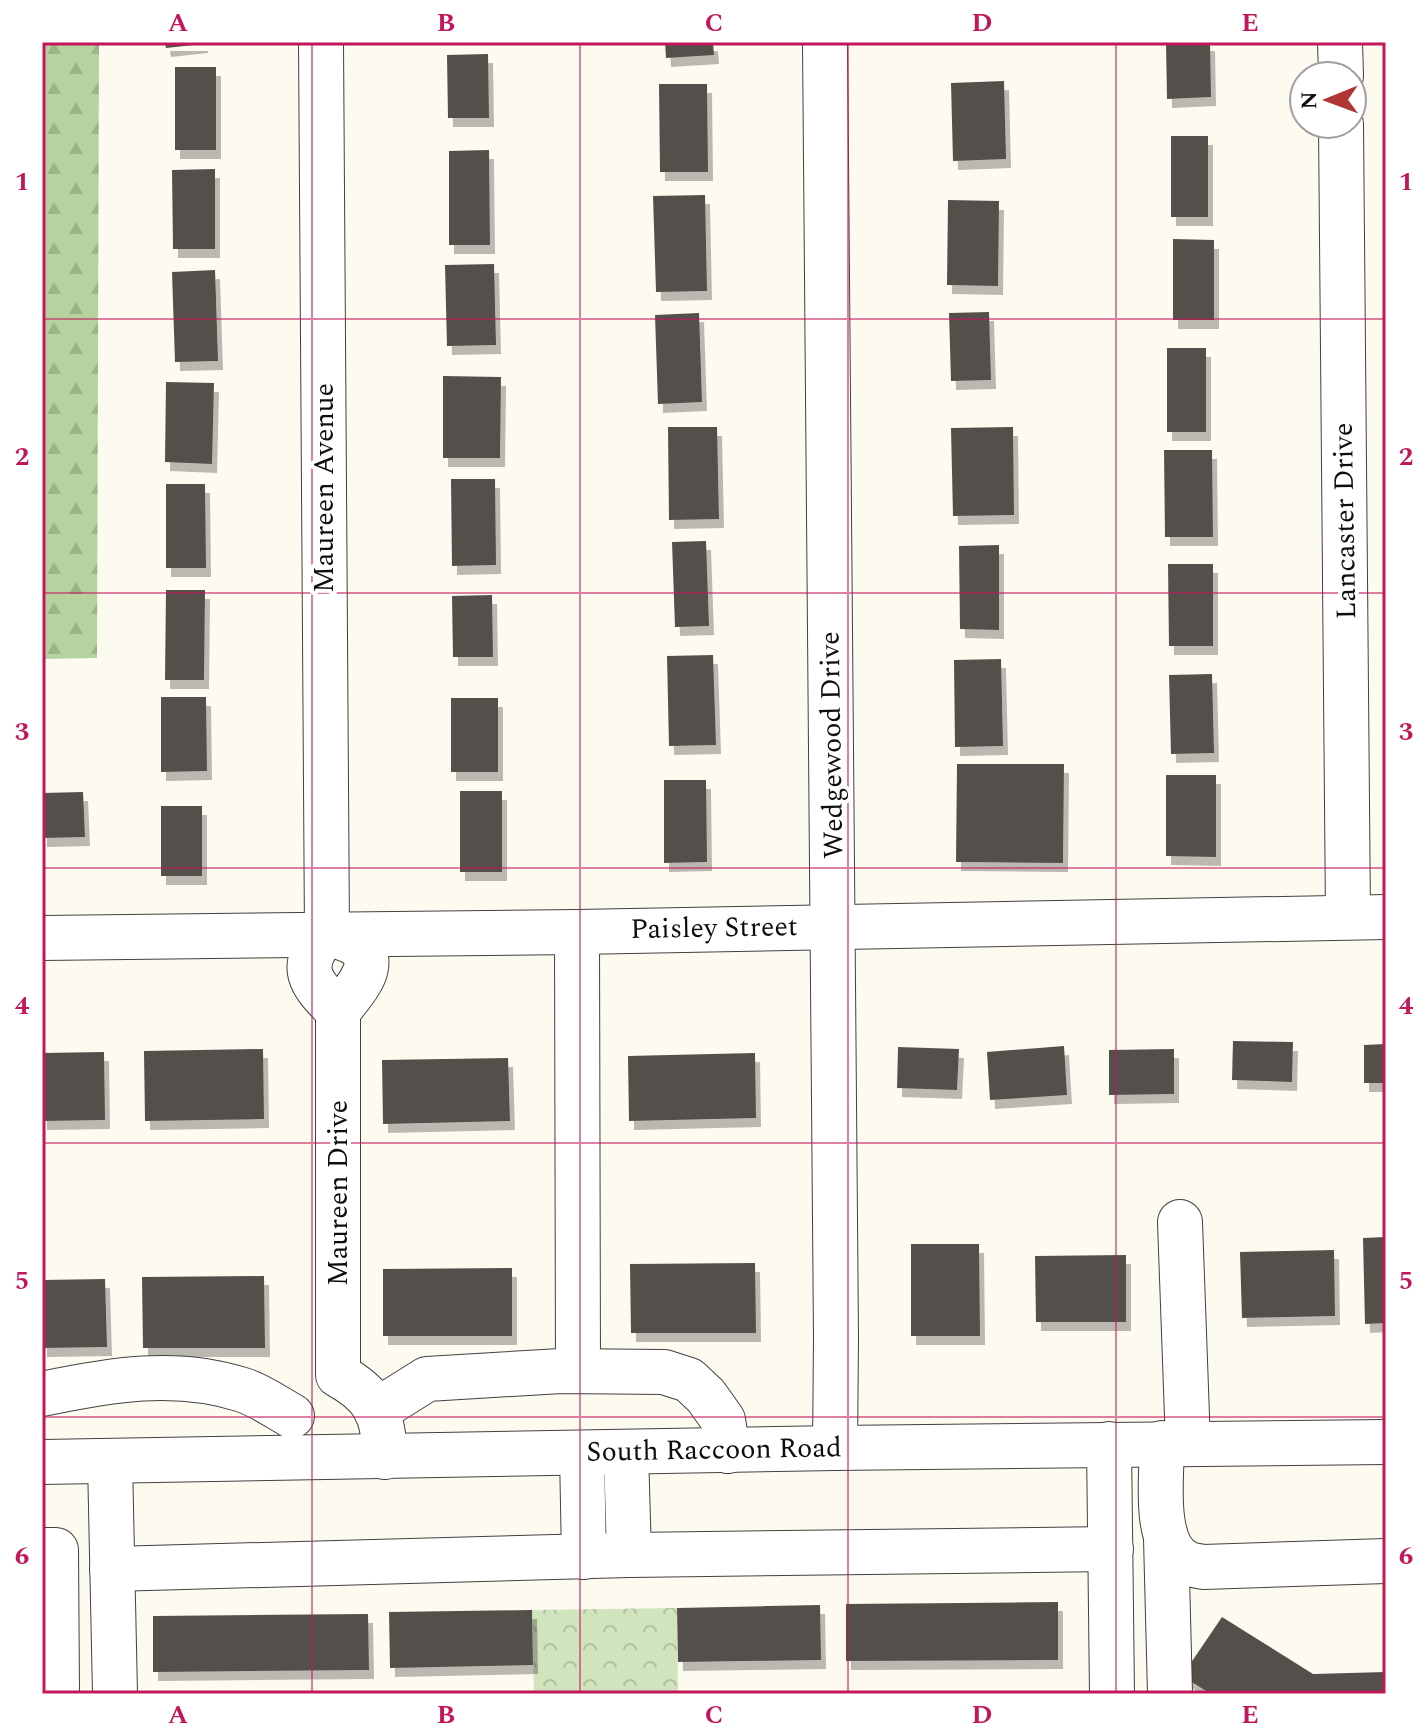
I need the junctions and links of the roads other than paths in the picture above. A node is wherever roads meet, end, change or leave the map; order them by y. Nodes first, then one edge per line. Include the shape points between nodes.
1 (321, 42) edge
2 (825, 42) edge
3 (1342, 140) edge
4 (1367, 917) edge
5 (833, 925) junction
6 (577, 932) junction
7 (327, 933) junction
8 (42, 938) edge
9 (1180, 1222) dead end
10 (578, 1371) junction
11 (338, 1375) junction
12 (42, 1394) edge
13 (376, 1411) junction
14 (292, 1416) junction
15 (1386, 1442) edge
16 (1109, 1444) junction
17 (1175, 1444) junction
18 (835, 1448) junction
19 (728, 1451) junction
20 (626, 1452) junction
21 (582, 1453) junction
22 (385, 1457) junction
23 (289, 1459) junction
24 (110, 1461) junction
25 (42, 1462) edge
26 (1166, 1538) junction
27 (1111, 1549) junction
28 (42, 1550) edge
29 (629, 1555) junction
30 (584, 1557) junction
31 (1386, 1561) edge
32 (112, 1569) junction
33 (57, 1694) edge
34 (115, 1694) edge
35 (1112, 1694) edge
36 (1170, 1694) edge

1 - 7 street, Maureen Avenue
2 - 5 street, Wedgewood Drive
3 - 4 street, Lancaster Drive
4 - 5 street, Paisley Street
5 - 6 street, Paisley Street
5 - 18 street, Wedgewood Drive
6 - 7 street, Paisley Street
6 - 10 street
7 - 8 street, Paisley Street
7 - 11 street, Maureen Drive via 315,946 310,971 315,987 338,1011
9 - 17 street
10 - 13 street via 427,1379
10 - 19 street via 664,1372 689,1380 723,1420
11 - 13 street via 360,1388
11 - 14 street via 316,1386
12 - 14 street via 111,1379 194,1378 245,1390
13 - 22 street via 383,1425
14 - 23 street
15 - 17 street, South Raccoon Road
16 - 17 street, South Raccoon Road
16 - 18 street, South Raccoon Road
16 - 27 street
17 - 26 street via 1162,1529
18 - 19 street, South Raccoon Road
19 - 20 street, South Raccoon Road
20 - 21 street, South Raccoon Road
20 - 29 street
21 - 22 street, South Raccoon Road
21 - 30 street
22 - 23 street, South Raccoon Road
23 - 24 street, South Raccoon Road
24 - 25 street, South Raccoon Road
24 - 32 street
26 - 31 street via 1184,1562 1203,1567
26 - 36 street
27 - 29 street
27 - 35 street
28 - 33 street via 56,1550
29 - 30 street
30 - 32 street
32 - 34 street

